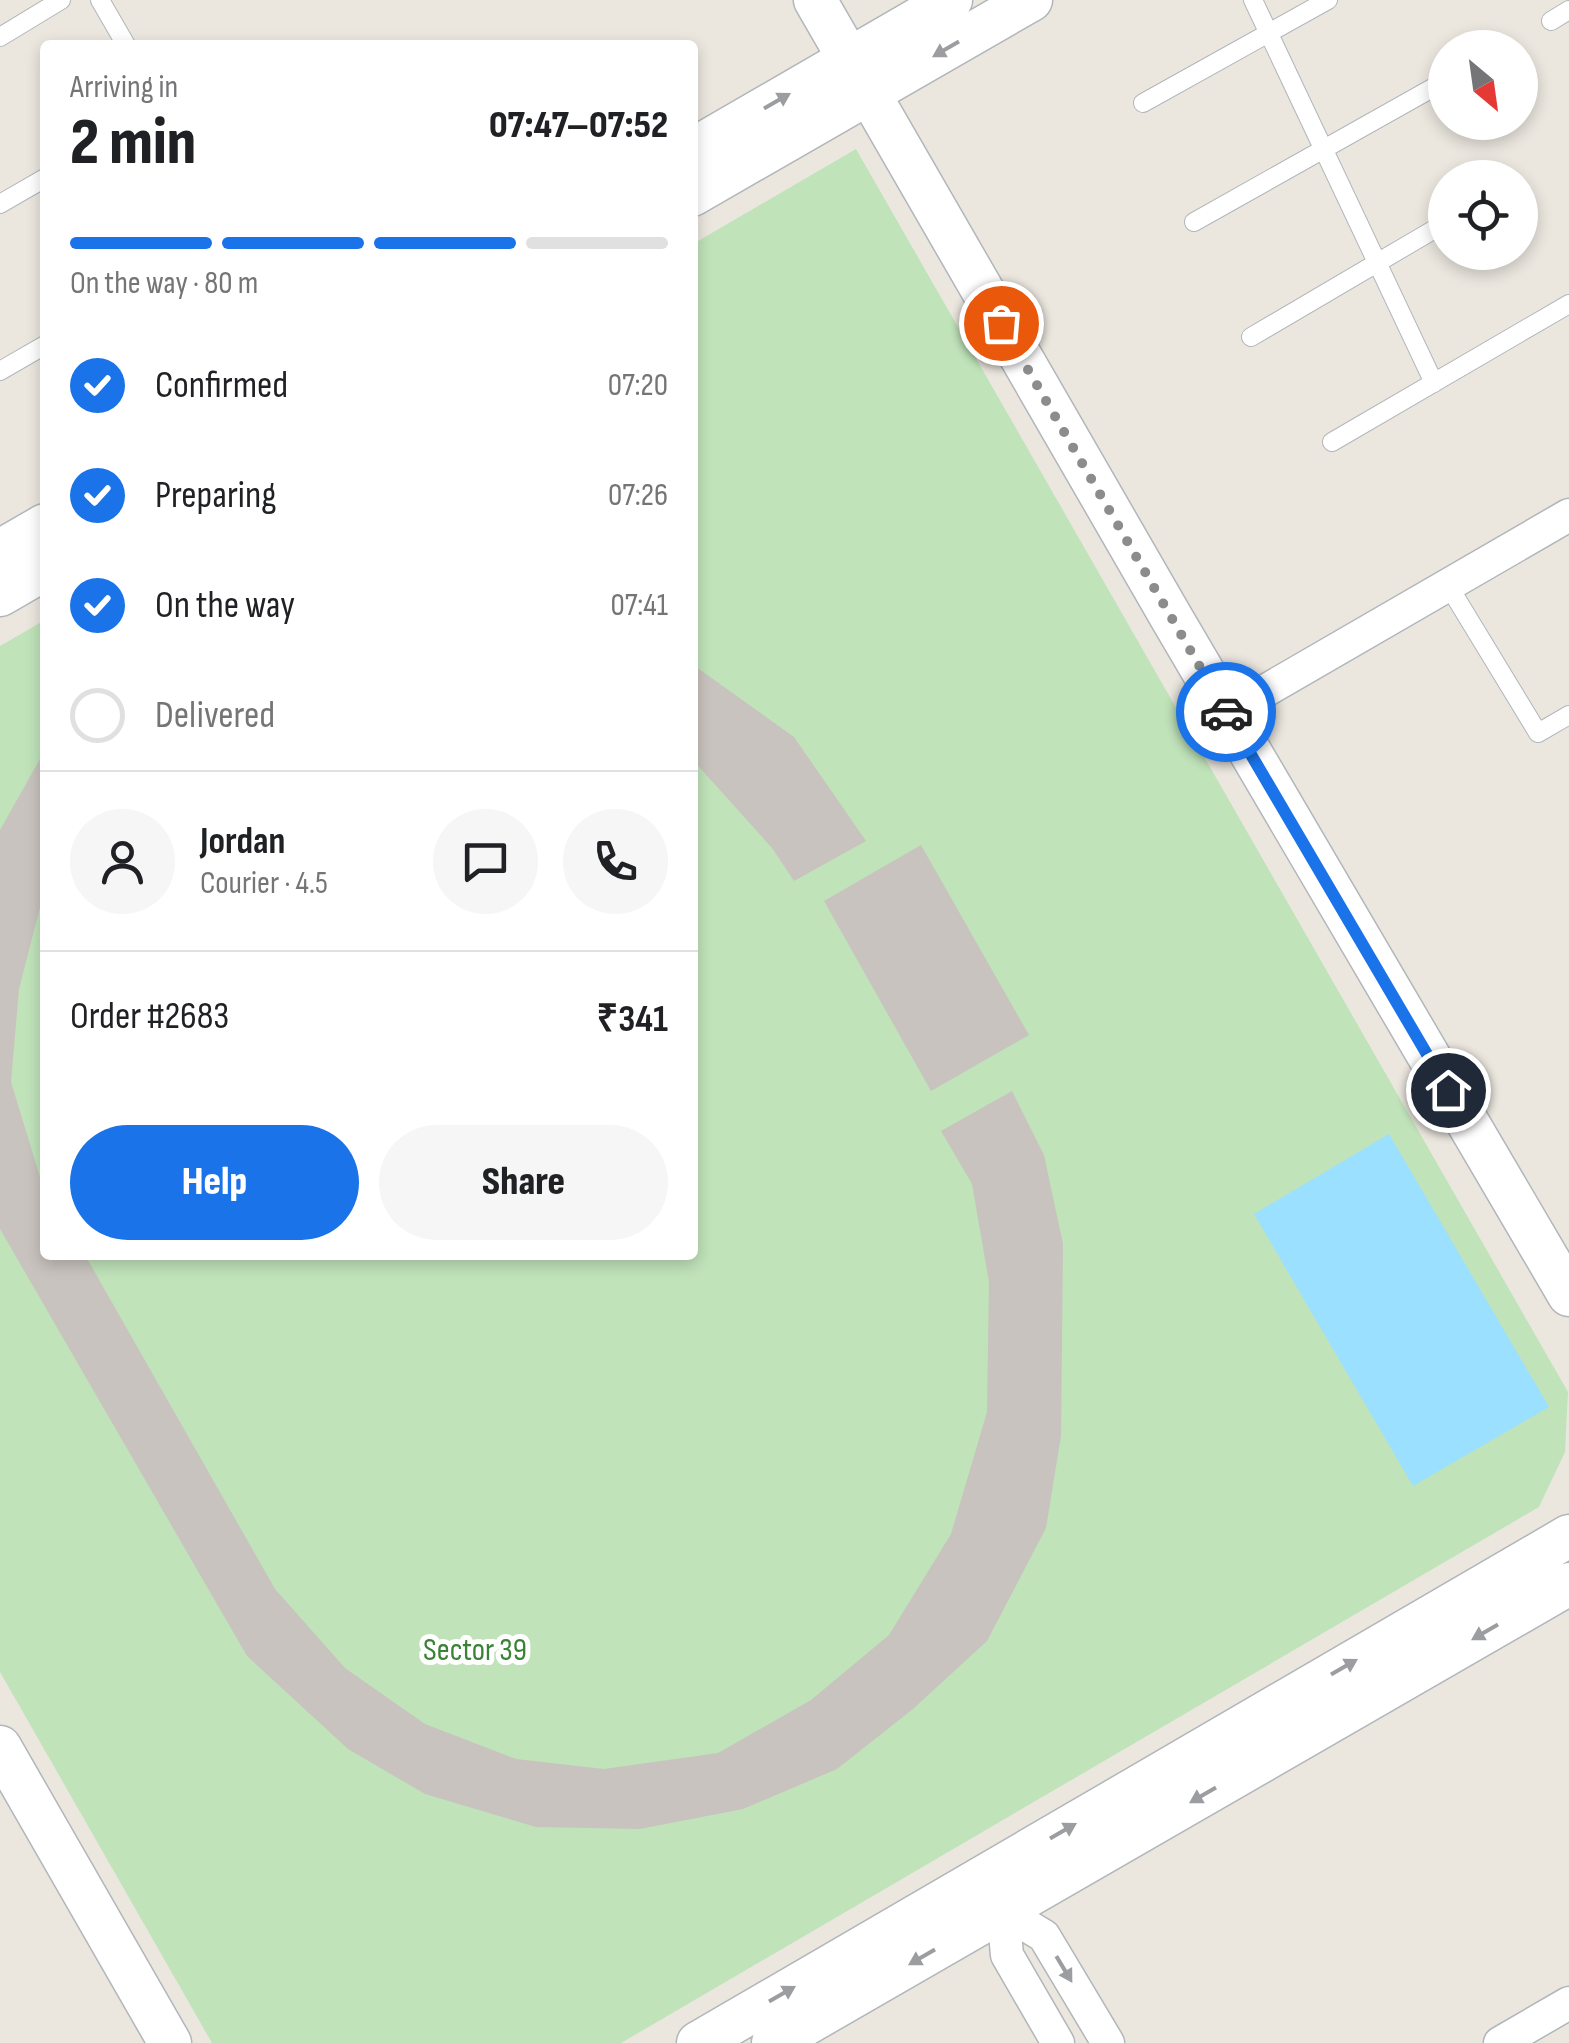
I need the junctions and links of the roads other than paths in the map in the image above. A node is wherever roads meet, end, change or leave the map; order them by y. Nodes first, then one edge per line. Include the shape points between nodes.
1 (61, 0) edge
2 (100, 0) edge
3 (814, 0) edge
4 (951, 0) edge
5 (1031, 0) edge
6 (1254, 0) edge
7 (1328, 0) edge
8 (1569, 10) edge
9 (1551, 21) dead end
10 (1269, 33) junction
11 (0, 37) edge
12 (123, 40) edge
13 (859, 77) junction
14 (1428, 90) edge
15 (1143, 104) dead end
16 (698, 147) edge
17 (1324, 149) junction
18 (40, 181) edge
19 (698, 192) edge
20 (0, 204) edge
21 (1194, 222) dead end
22 (1428, 233) edge
23 (1378, 262) junction
24 (1569, 304) edge
25 (1251, 337) dead end
26 (40, 348) edge
27 (0, 371) edge
28 (1434, 383) junction
29 (1332, 442) dead end
30 (1569, 515) edge
31 (40, 528) edge
32 (0, 551) edge
33 (40, 572) edge
34 (1448, 585) junction
35 (0, 595) edge
36 (1227, 713) junction
37 (1569, 715) edge
38 (1569, 1295) edge
39 (1569, 1536) edge
40 (1569, 1584) edge
41 (0, 1747) edge
42 (1003, 1910) junction
43 (1567, 2008) edge
44 (170, 2043) edge
45 (698, 2043) edge
46 (774, 2043) edge
47 (1058, 2043) edge
48 (1108, 2043) edge
49 (1500, 2043) edge

1 - 11 lane
2 - 12 lane
3 - 13 street
4 - 13 street
5 -> 13 street
6 - 10 lane
7 - 10 lane
8 - 9 lane
10 - 15 lane
10 - 17 lane
16 -> 13 street
13 - 19 street
13 - 36 street
14 - 17 lane
17 - 21 lane
17 - 23 lane
18 - 20 lane
22 - 23 lane
23 - 25 lane
23 - 28 lane
24 - 28 lane
26 - 27 lane
28 - 29 lane
30 - 34 street
31 - 32 street
33 - 35 street
34 - 36 street
34 - 37 lane via 1538,733
36 - 38 street
45 -> 39 street
40 -> 42 street
41 - 44 street
42 -> 46 street
42 - 47 street via 1006,1956
42 -> 48 street via 1044,1936
43 - 49 street

